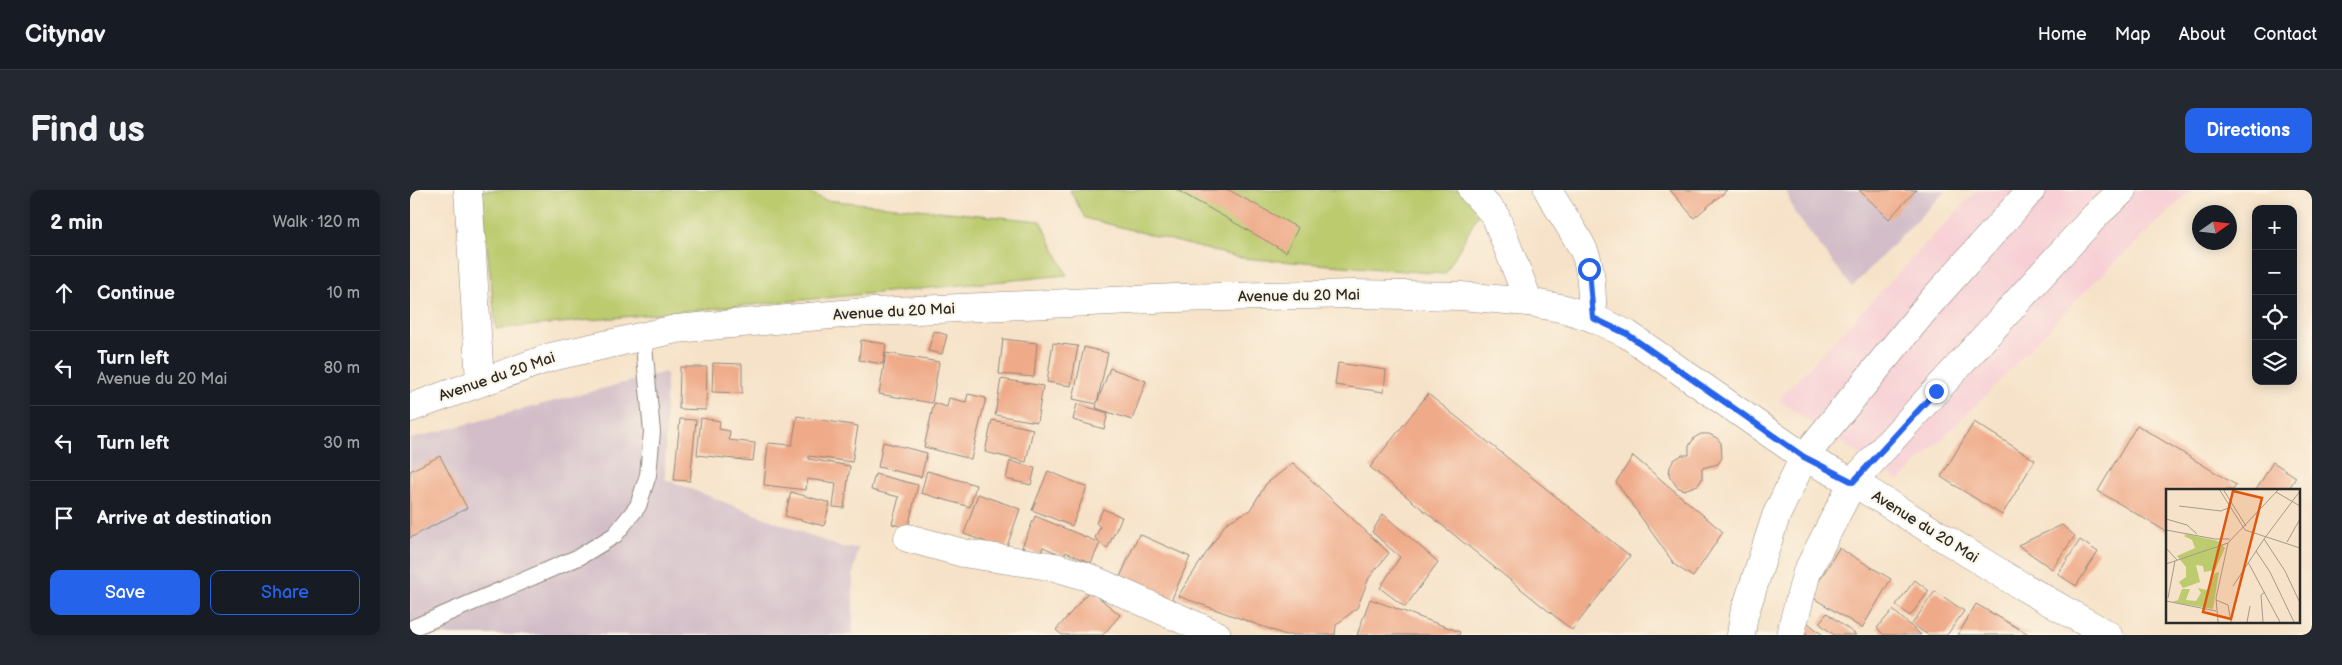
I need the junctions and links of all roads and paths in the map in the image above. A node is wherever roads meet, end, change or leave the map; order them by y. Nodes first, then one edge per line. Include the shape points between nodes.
1 (468, 190) edge
2 (1472, 190) edge
3 (1548, 190) edge
4 (2031, 190) edge
5 (2124, 190) edge
6 (1529, 302) junction
7 (1593, 318) junction
8 (643, 336) junction
9 (480, 381) junction
10 (410, 408) edge
11 (1804, 457) junction
12 (1853, 482) junction
13 (908, 538) dead end
14 (410, 629) edge
15 (1217, 635) edge
16 (1741, 635) edge
17 (1790, 635) edge
18 (2108, 635) edge

1 - 9 main road
2 - 6 main road via 1494,215
3 - 7 main road via 1584,251 1589,269
4 - 11 main road via 1931,302
5 - 12 main road via 2096,215
6 - 7 main road, Avenue du 20 Mai
6 - 8 main road, Avenue du 20 Mai via 1461,296 1354,294 1176,298 853,313 676,329
7 - 11 main road, Avenue du 20 Mai via 1627,334 1667,360
8 - 9 main road, Avenue du 20 Mai via 551,357
8 - 14 lane via 652,432 648,475 638,506 614,534 579,557
9 - 10 main road, Avenue du 20 Mai
11 - 12 main road, Avenue du 20 Mai
11 - 16 main road via 1776,516 1744,615
12 - 17 main road via 1807,572
12 - 18 main road, Avenue du 20 Mai
13 - 15 main road via 963,553 1055,567 1085,576

